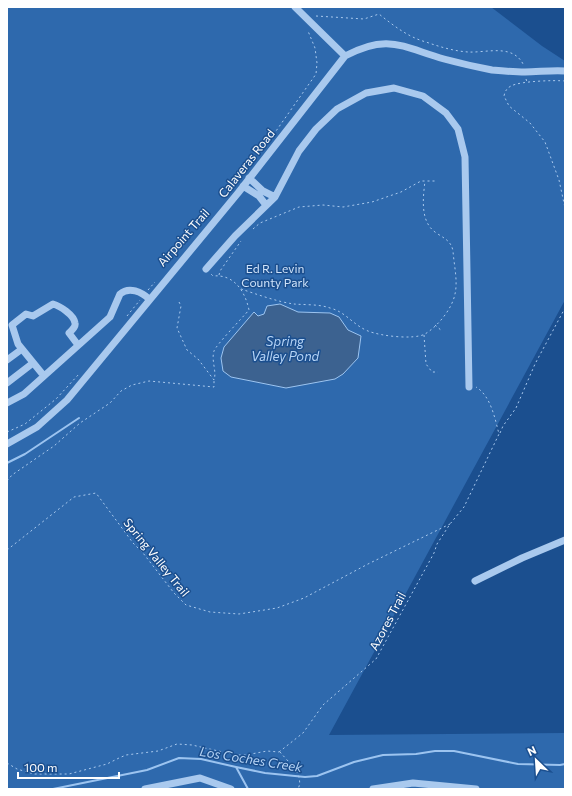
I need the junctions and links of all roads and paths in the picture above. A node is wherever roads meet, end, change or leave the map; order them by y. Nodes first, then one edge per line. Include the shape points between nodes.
1 (295, 7) edge
2 (310, 22) junction
3 (344, 56) junction
4 (525, 69) dead end
5 (565, 72) edge
6 (565, 81) edge
7 (260, 152) dead end
8 (249, 178) junction
9 (425, 181) junction
10 (435, 181) dead end
11 (243, 186) junction
12 (275, 197) junction
13 (266, 205) junction
14 (565, 208) edge
15 (249, 232) dead end
16 (243, 237) dead end
17 (208, 271) joint
18 (219, 276) junction
19 (154, 282) dead end
20 (241, 289) junction
21 (147, 297) junction
22 (179, 302) dead end
23 (565, 308) edge
24 (125, 318) dead end
25 (435, 325) junction
26 (442, 331) dead end
27 (424, 334) junction
28 (78, 345) junction
29 (22, 349) junction
30 (7, 360) edge
31 (33, 363) junction
32 (81, 372) dead end
33 (438, 372) dead end
34 (44, 376) junction
35 (214, 380) junction
36 (7, 383) edge
37 (469, 387) joint
38 (7, 403) edge
39 (7, 432) edge
40 (499, 434) junction
41 (7, 444) edge
42 (7, 481) edge
43 (450, 524) junction
44 (565, 540) edge
45 (7, 550) edge
46 (475, 581) dead end
47 (279, 752) junction
48 (7, 763) edge
49 (145, 789) edge
50 (231, 789) edge
51 (298, 789) edge
52 (373, 789) edge
53 (476, 789) edge

1 - 2 street
2 - 3 street
2 - 4 path via 316,15 364,19 379,14 416,39 459,51 506,51 522,62
2 - 7 path via 308,32 315,48 316,74
3 - 5 street, Calaveras Road via 365,46 393,44 490,69 509,72
3 - 8 street, Calaveras Road
6 - 14 path via 515,84 505,91 504,96 510,106 530,123 544,142 559,180
8 - 11 street, Calaveras Road
8 - 12 street
9 - 10 path
9 - 15 path via 372,202 343,207 299,207 260,223
9 - 25 path via 423,206 426,220 434,232 446,238 452,248 455,273 456,292 452,306
11 - 13 street via 259,196
11 - 21 street, Calaveras Road
12 - 13 street
12 - 37 street via 299,151 316,129 337,109 366,93 394,88 423,96 446,113 458,129 465,157
13 - 17 street via 234,236
16 - 18 path
17 - 18 path via 213,276
18 - 20 path via 231,280
19 - 21 path, Airpoint Trail
20 - 27 path via 291,304 328,307 341,312 357,326 381,335 400,338
20 - 35 path via 247,298 249,310 214,350
21 - 24 path, Airpoint Trail
21 - 28 street via 132,290 123,291 110,317
21 - 41 street, Calaveras Road via 67,400 37,427
22 - 35 path via 181,306 177,328 187,350 198,359
23 - 40 path, Azores Trail via 535,364 516,408
25 - 26 path
25 - 27 path
27 - 33 path via 426,364 432,372
28 - 29 street via 69,336 76,324 75,321 53,304 33,316 26,314 12,325
28 - 34 street
29 - 30 street
29 - 31 street
31 - 34 street
31 - 36 street
32 - 39 path via 56,399 25,424
34 - 38 street via 24,394
35 - 42 path via 214,387 149,382 132,385
37 - 40 path via 476,387 484,395 494,413
40 - 43 path, Azores Trail via 464,507
43 - 45 path, Spring Valley Trail via 304,598 277,608 239,614 210,612 186,605 133,543 96,493 74,497
43 - 47 path, Azores Trail via 376,659 323,705 303,733
44 - 46 street
47 - 48 path via 236,755 192,744 177,744 158,751 126,756 69,774 34,774
47 - 51 path via 297,771 300,785
49 - 50 street via 200,778
52 - 53 street via 413,783

